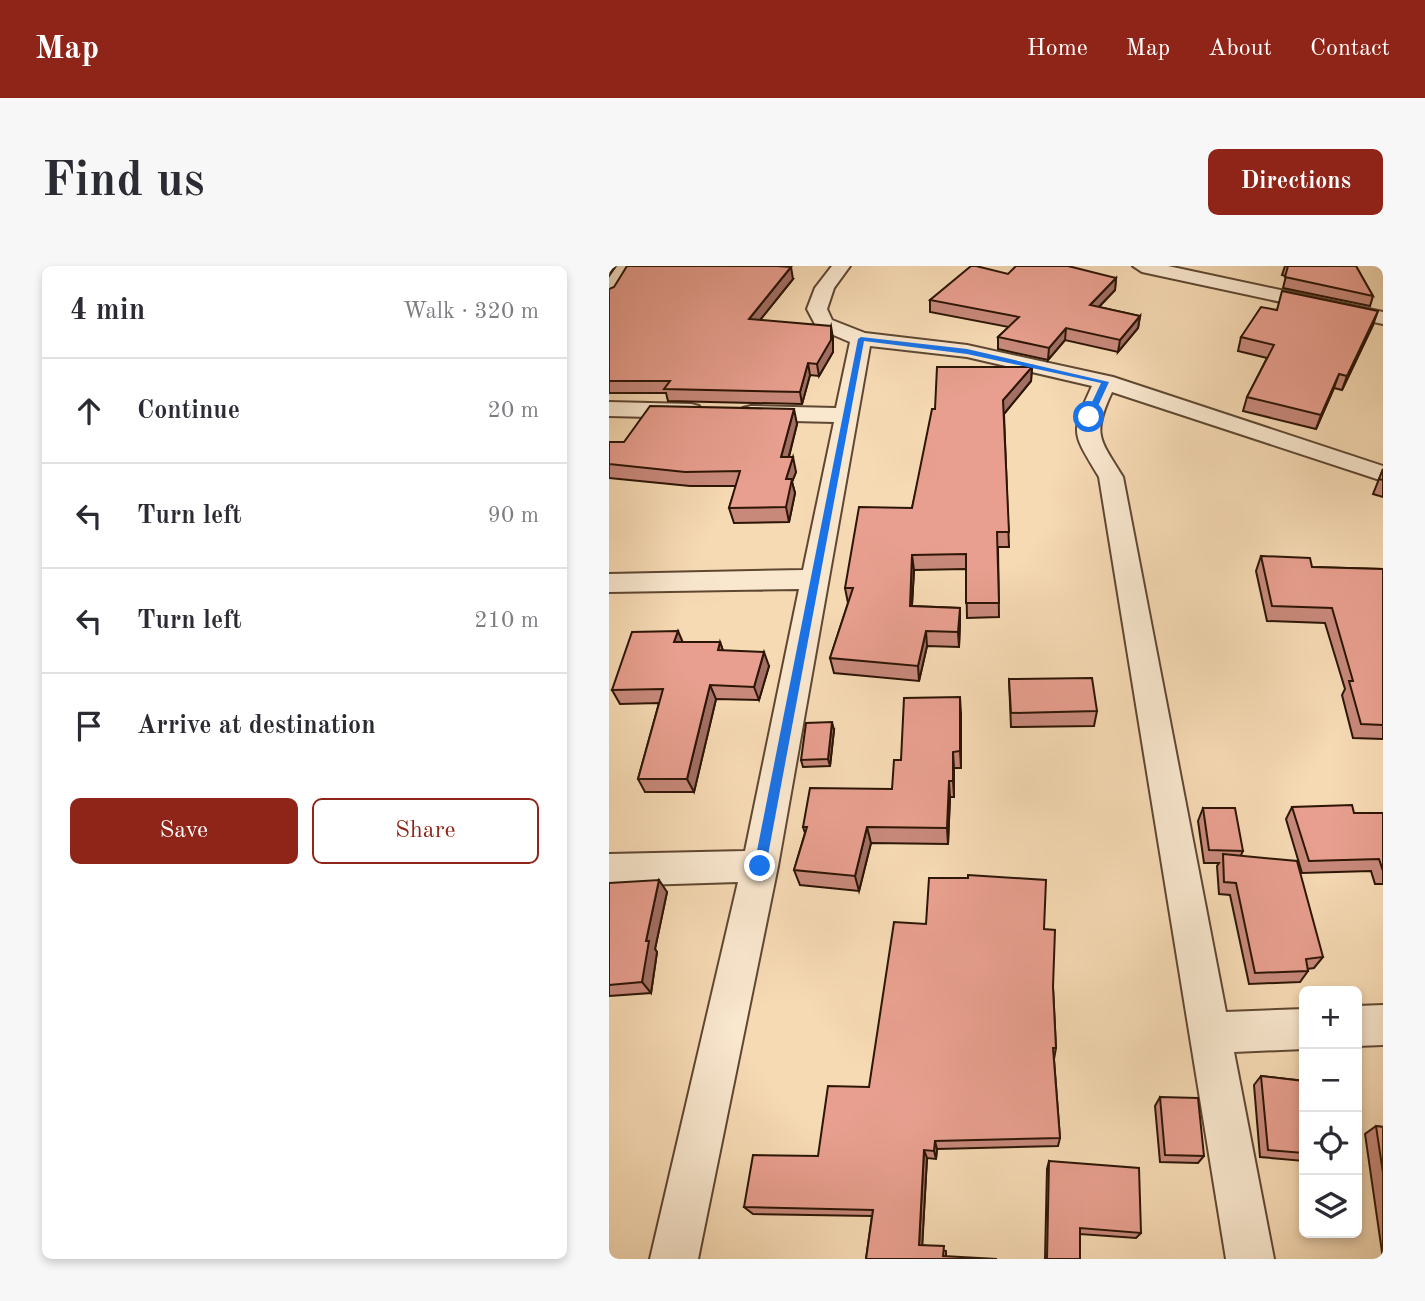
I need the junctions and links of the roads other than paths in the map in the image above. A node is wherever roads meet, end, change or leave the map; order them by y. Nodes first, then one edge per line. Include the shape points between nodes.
1 (626, 266) edge
2 (841, 266) edge
3 (1142, 266) edge
4 (609, 293) edge
5 (1383, 318) edge
6 (861, 339) junction
7 (1105, 382) junction
8 (609, 409) edge
9 (707, 412) edge
10 (735, 412) edge
11 (846, 415) junction
12 (1383, 474) edge
13 (815, 579) junction
14 (609, 583) edge
15 (760, 866) junction
16 (609, 870) edge
17 (1383, 1025) edge
18 (1362, 1026) edge
19 (1299, 1029) edge
20 (1211, 1033) junction
21 (674, 1259) edge
22 (1250, 1259) edge

1 - 4 street
2 - 6 street via 817,309 824,324
3 - 5 street
6 - 7 street via 967,351
6 - 11 street
7 - 12 street
7 - 20 street via 1089,417 1088,439 1111,477
8 - 9 street
10 - 11 street
11 - 13 street
13 - 14 street
13 - 15 street
15 - 16 street
15 - 21 street
17 - 18 street
19 - 20 street
20 - 22 street

